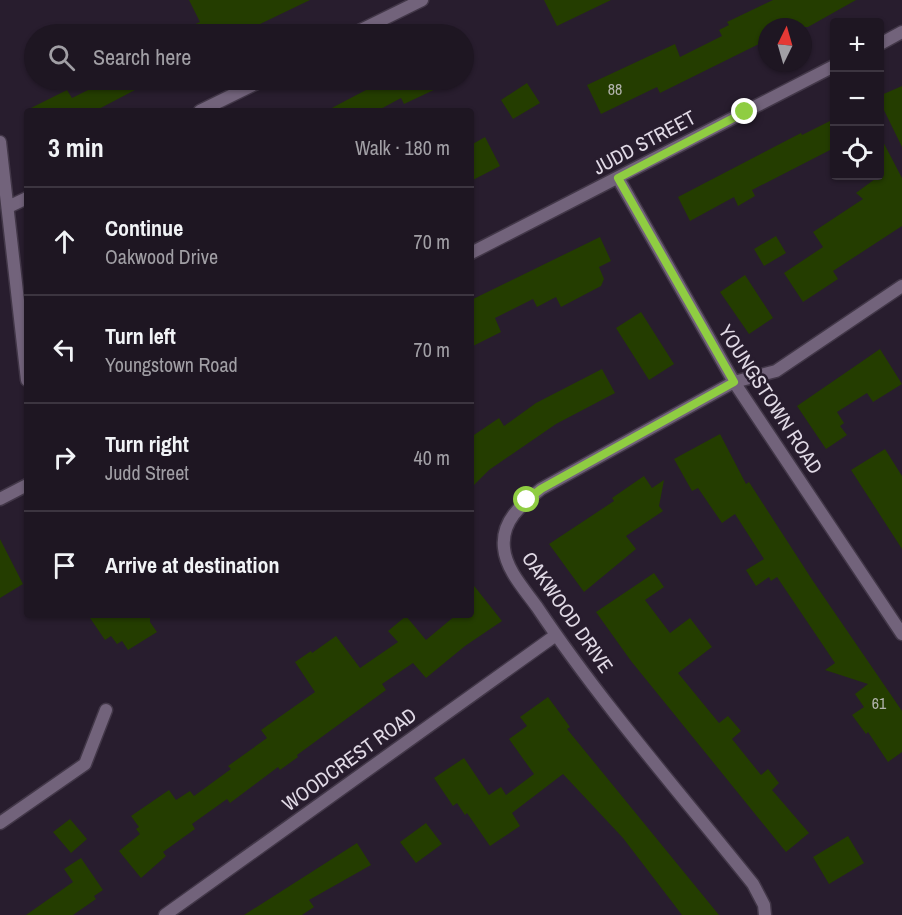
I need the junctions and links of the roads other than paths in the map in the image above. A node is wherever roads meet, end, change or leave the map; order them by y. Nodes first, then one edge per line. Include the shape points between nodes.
1 (422, 0) edge
2 (373, 24) edge
3 (902, 32) edge
4 (884, 41) edge
5 (830, 68) edge
6 (243, 90) edge
7 (206, 108) edge
8 (0, 142) edge
9 (618, 178) junction
10 (24, 199) edge
11 (8, 207) junction
12 (474, 251) edge
13 (902, 286) edge
14 (24, 353) edge
15 (734, 382) junction
16 (24, 487) edge
17 (0, 499) edge
18 (902, 634) edge
19 (556, 635) junction
20 (106, 710) dead end
21 (0, 823) edge
22 (165, 915) edge
23 (765, 915) edge

1 - 2 street
3 - 4 street
5 - 9 street, JUDD STREET
6 - 7 street
8 - 11 street
9 - 12 street, JUDD STREET
9 - 15 street, YOUNGSTOWN ROAD
10 - 11 street
11 - 14 street
13 - 15 street, OAKWOOD DRIVE via 776,371
15 - 18 street, YOUNGSTOWN ROAD
15 - 19 street, OAKWOOD DRIVE via 541,489 516,511 504,533 505,556
16 - 17 street
19 - 22 street, WOODCREST ROAD
19 - 23 street, OAKWOOD DRIVE via 753,884
20 - 21 street via 85,764

